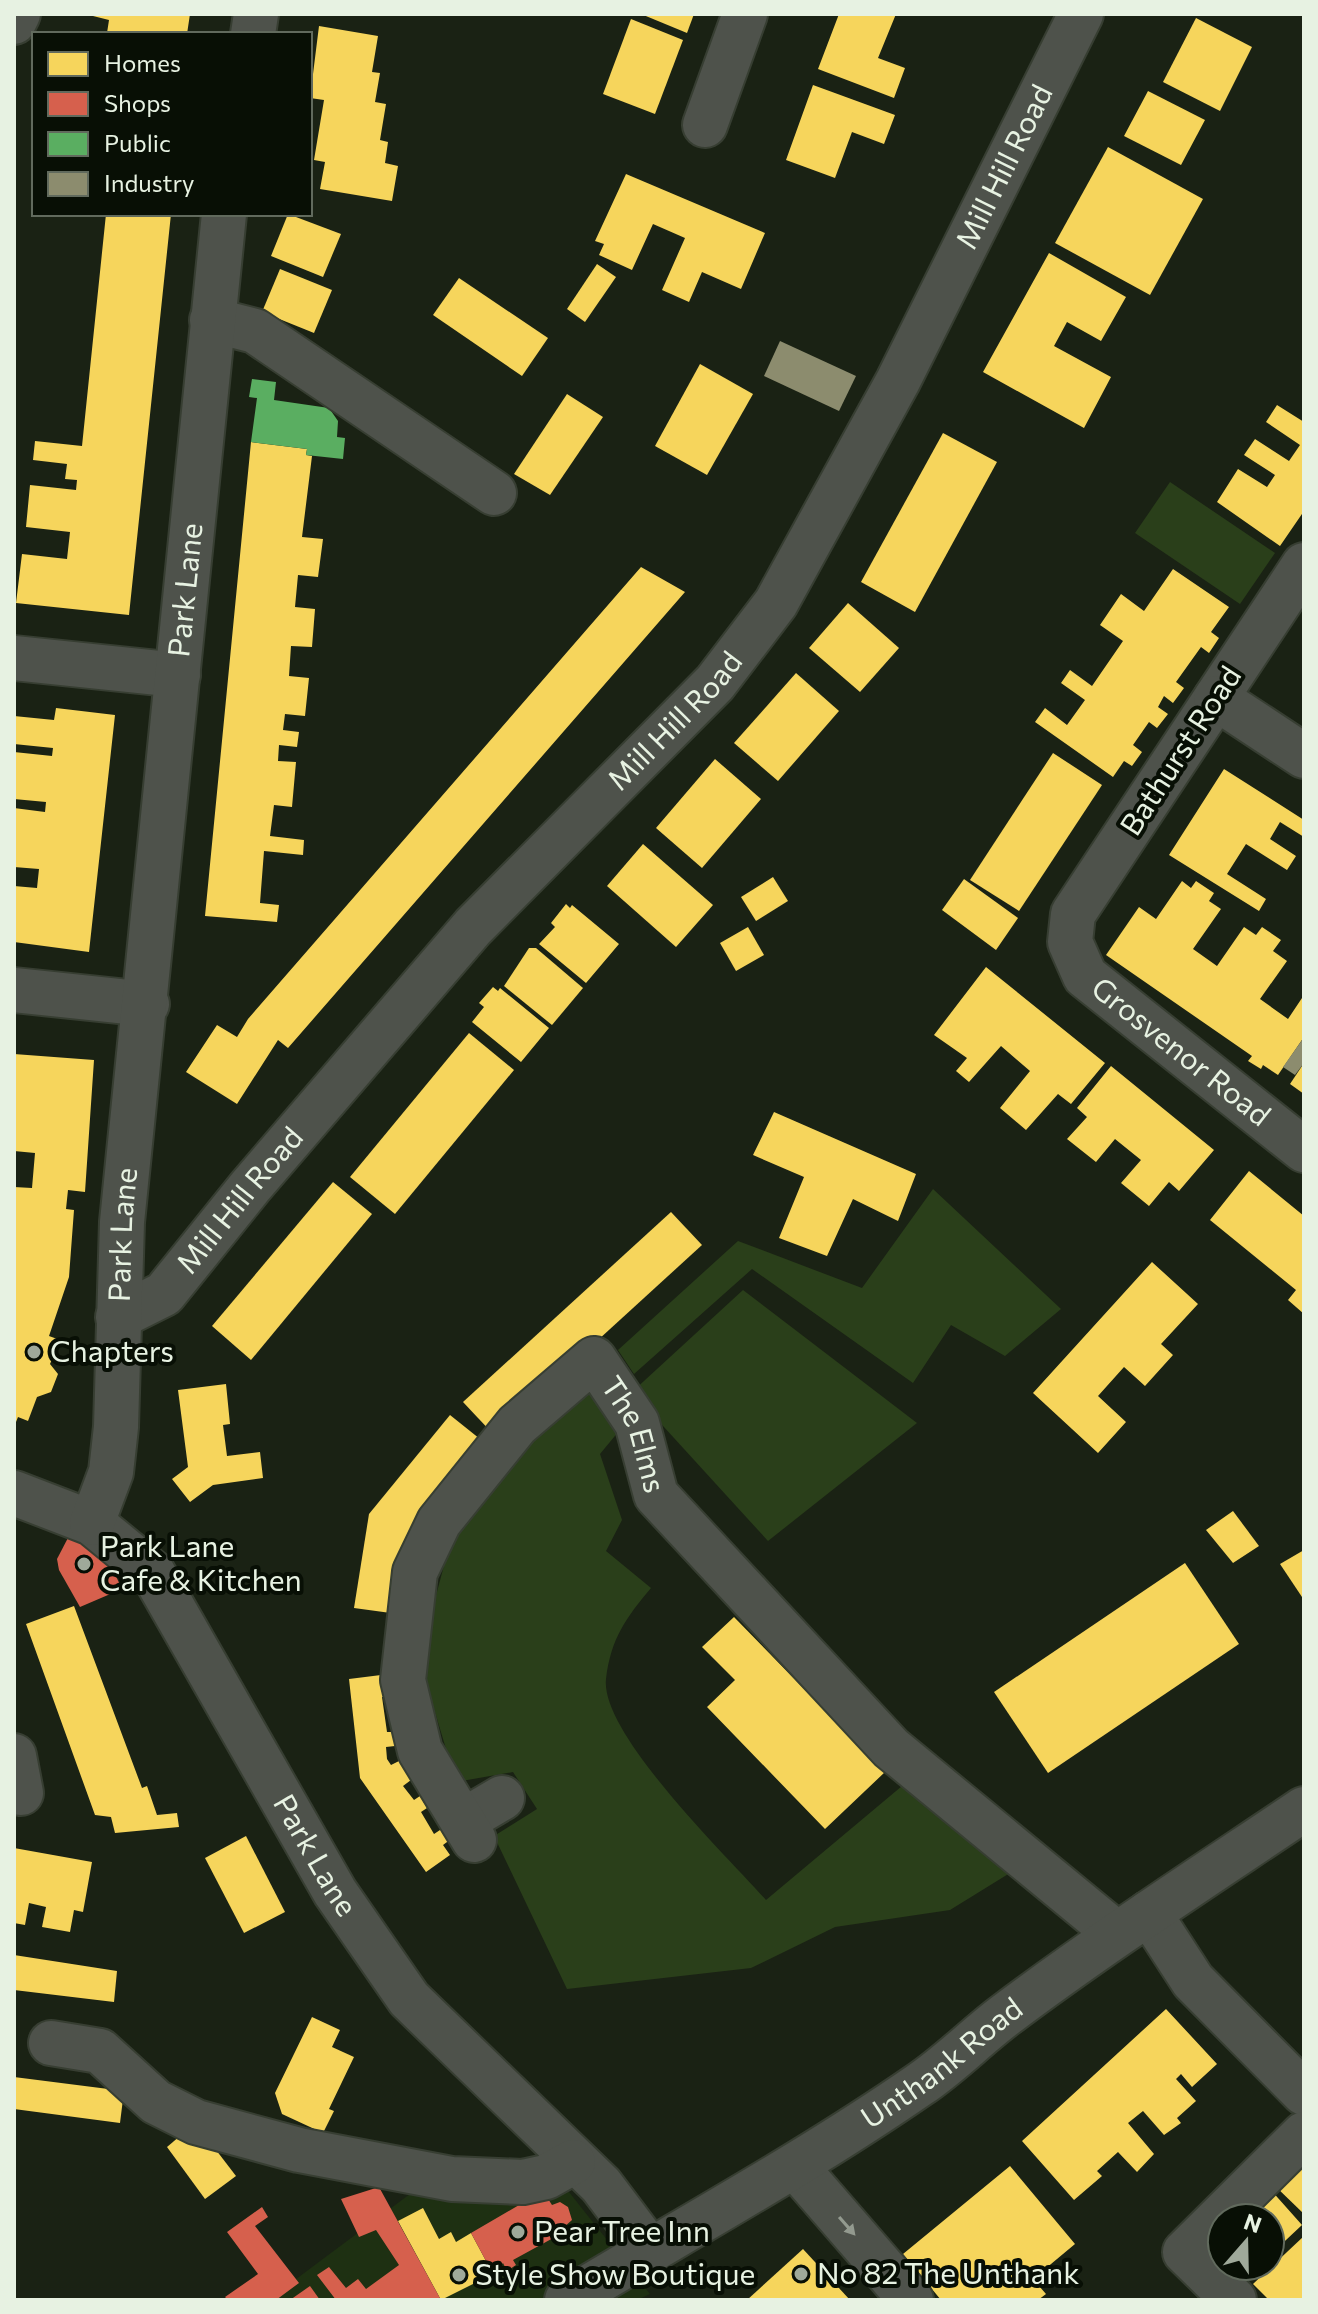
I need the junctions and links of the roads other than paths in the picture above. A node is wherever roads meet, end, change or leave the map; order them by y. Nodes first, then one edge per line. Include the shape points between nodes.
1 (18, 14) edge
2 (745, 14) edge
3 (1081, 14) edge
4 (14, 22) edge
5 (705, 125) dead end
6 (224, 216) edge
7 (212, 320) junction
8 (494, 493) dead end
9 (1304, 565) edge
10 (14, 658) edge
11 (178, 675) junction
12 (1216, 698) junction
13 (1304, 756) edge
14 (1070, 942) joint
15 (14, 990) edge
16 (147, 1004) junction
17 (1304, 1150) edge
18 (118, 1317) junction
19 (16, 1501) edge
20 (92, 1523) junction
21 (502, 1798) dead end
22 (1304, 1809) edge
23 (1133, 1923) junction
24 (51, 2043) dead end
25 (1304, 2093) edge
26 (1304, 2134) edge
27 (573, 2162) junction
28 (796, 2167) junction
29 (650, 2250) junction
30 (567, 2300) edge
31 (911, 2300) edge
32 (1234, 2300) edge

1 - 4 street
2 - 5 street
3 - 18 street, Mill Hill Road via 898,381 776,603 752,636 715,683 473,927 164,1294
6 - 7 street, Park Lane
7 - 8 street via 255,331
7 - 11 street, Park Lane
9 - 12 street, Bathurst Road
10 - 11 street
11 - 16 street, Park Lane
12 - 13 street
12 - 14 street, Bathurst Road via 1073,914
14 - 17 street, Grosvenor Road via 1085,976
15 - 16 street
16 - 18 street, Park Lane via 122,1222
18 - 20 street, Park Lane via 111,1472
19 - 20 street
20 - 27 street, Park Lane via 153,1573 335,1892 409,1999
21 - 23 street, The Elms via 468,1831 420,1751 403,1680 415,1572 439,1522 517,1425 594,1359 637,1423 656,1495 891,1748
22 - 23 street, Unthank Road
23 - 25 street
23 - 28 street, Unthank Road via 1001,2017 923,2083
24 - 27 street via 100,2051 156,2102 196,2122 299,2150 452,2179 523,2182
26 - 32 street via 1185,2252
27 - 29 street, Park Lane via 601,2185
28 - 29 street, Unthank Road
28 -> 31 street
29 - 30 street, Unthank Road

